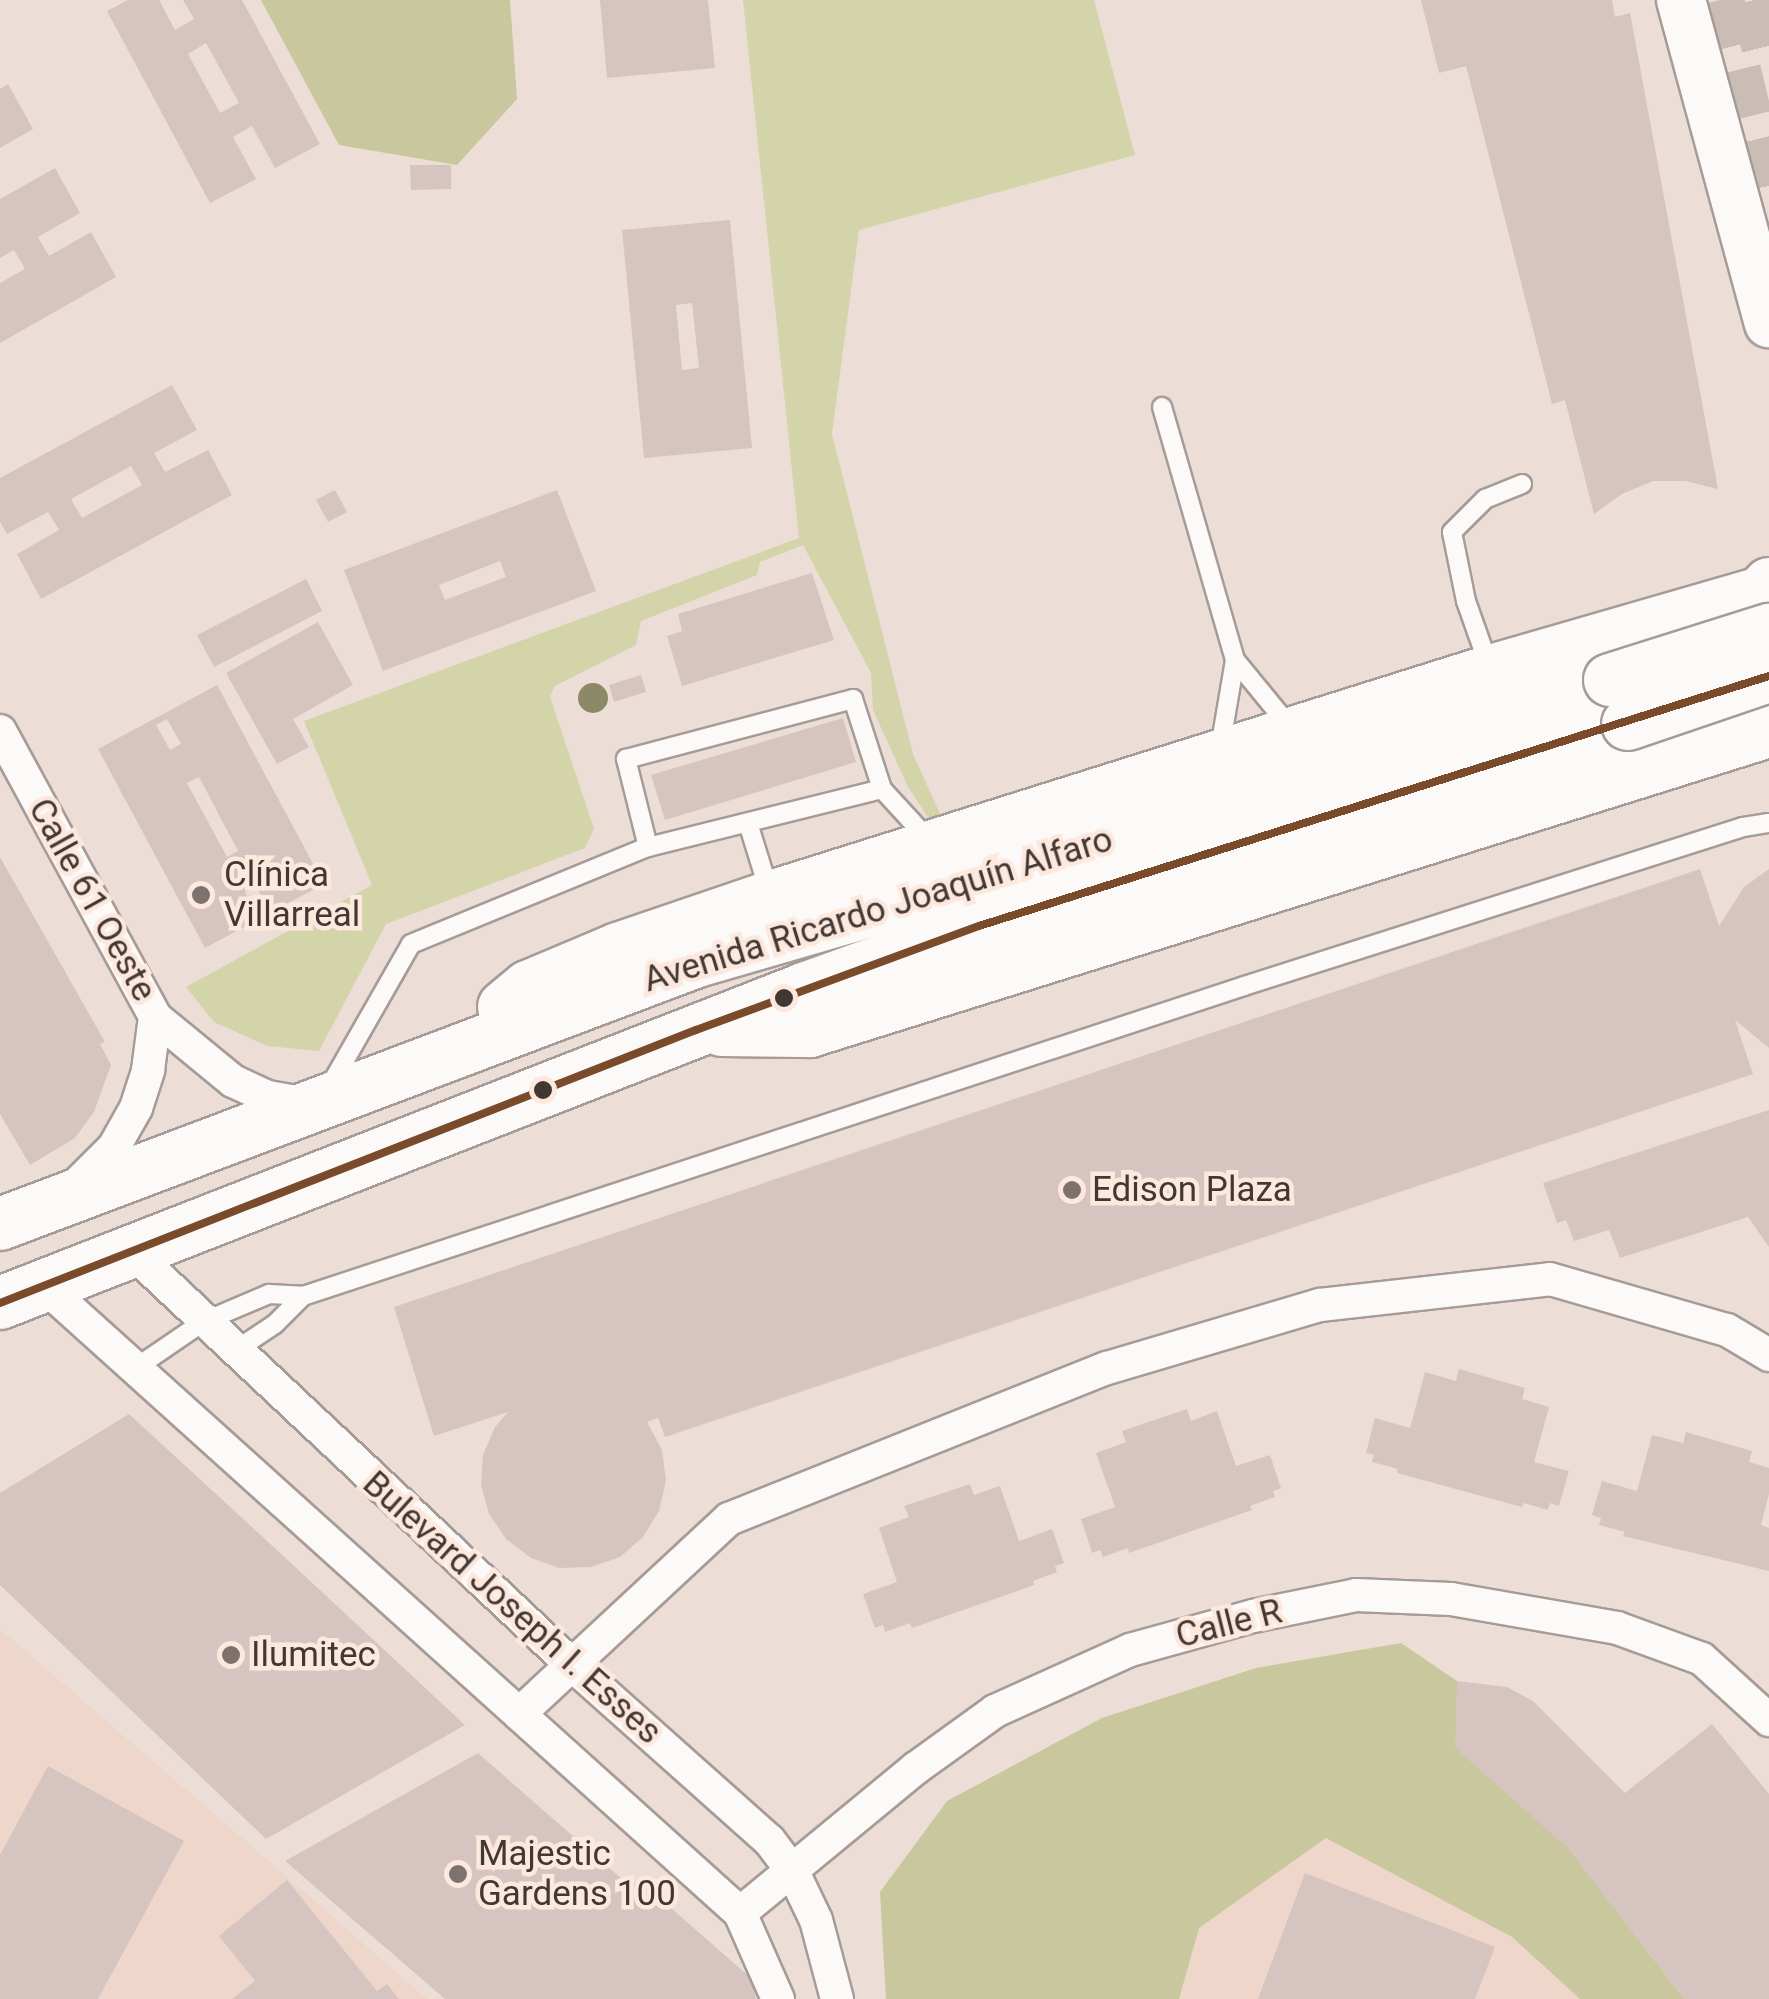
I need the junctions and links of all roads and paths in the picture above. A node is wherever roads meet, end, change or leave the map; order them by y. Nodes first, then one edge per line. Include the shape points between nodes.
1 (1681, 0) edge
2 (1769, 324) edge
3 (1162, 407) dead end
4 (1522, 484) dead end
5 (1769, 584) edge
6 (1769, 630) edge
7 (1236, 660) junction
8 (1491, 672) junction
9 (1769, 676) edge
10 (1605, 683) junction
11 (0, 731) edge
12 (1769, 731) edge
13 (1295, 732) junction
14 (1218, 756) junction
15 (1624, 775) junction
16 (882, 789) junction
17 (748, 822) junction
18 (1769, 823) edge
19 (648, 847) junction
20 (935, 847) junction
21 (771, 898) junction
22 (155, 1016) junction
23 (696, 1030) junction
24 (446, 1056) junction
25 (319, 1106) junction
26 (50, 1204) junction
27 (0, 1224) edge
28 (131, 1251) junction
29 (22, 1295) edge
30 (303, 1296) junction
31 (203, 1322) junction
32 (233, 1352) junction
33 (1769, 1354) edge
34 (136, 1368) junction
35 (570, 1663) junction
36 (519, 1714) junction
37 (1769, 1720) edge
38 (792, 1870) junction
39 (740, 1913) junction
40 (778, 1999) edge
41 (837, 1999) edge

1 - 2 main road
3 - 7 lane
4 - 8 lane via 1485,499 1452,532 1466,601
5 - 10 main road
6 - 10 main road, Avenida Ricardo Joaquín Alfaro, bridge
7 - 13 lane
7 - 14 lane
8 - 10 main road
8 - 13 main road
9 - 10 main road, Avenida Ricardo Joaquín Alfaro, bridge
10 - 15 main road via 1613,652 1640,668 1656,694 1660,725 1648,754
10 - 23 main road, Avenida Ricardo Joaquín Alfaro
10 - 24 main road, Avenida Ricardo Joaquín Alfaro via 999,874 696,961
11 - 22 street, Calle 61 Oeste
12 - 15 main road
13 - 14 main road
14 - 20 main road
15 - 23 main road via 810,1032
16 - 17 lane
16 - 19 lane via 853,699 626,758
16 - 20 lane
17 - 19 lane
17 - 21 lane
18 - 30 lane via 1206,998
19 - 25 lane via 411,944
20 - 21 main road
21 - 24 main road via 528,988
22 - 25 street, Calle 61 Oeste via 232,1081 268,1097
22 - 26 street, Calle 61 Oeste via 136,1108 88,1178
23 - 28 main road, Avenida Ricardo Joaquín Alfaro
24 - 25 main road, Avenida Ricardo Joaquín Alfaro
25 - 26 main road, Avenida Ricardo Joaquín Alfaro
26 - 27 main road, Avenida Ricardo Joaquín Alfaro
28 - 29 main road, Avenida Ricardo Joaquín Alfaro
28 - 31 street, Bulevard Joseph I. Esses
29 - 34 street, Bulevard Joseph I. Esses
30 - 31 lane via 269,1294
30 - 32 lane
31 - 32 street, Bulevard Joseph I. Esses
31 - 34 lane
32 - 35 street, Bulevard Joseph I. Esses
33 - 35 street via 1727,1330 1550,1279 1320,1305 1107,1368 729,1519
34 - 36 street, Bulevard Joseph I. Esses
35 - 36 street
35 - 38 street, Bulevard Joseph I. Esses via 769,1840
36 - 39 street, Bulevard Joseph I. Esses
37 - 38 street, Calle R via 1702,1659 1617,1628 1450,1599 1356,1594 1130,1650 995,1712
38 - 39 street, Calle R
38 - 41 street, Bulevard Joseph I. Esses via 816,1920
39 - 40 street, Bulevard Joseph I. Esses

